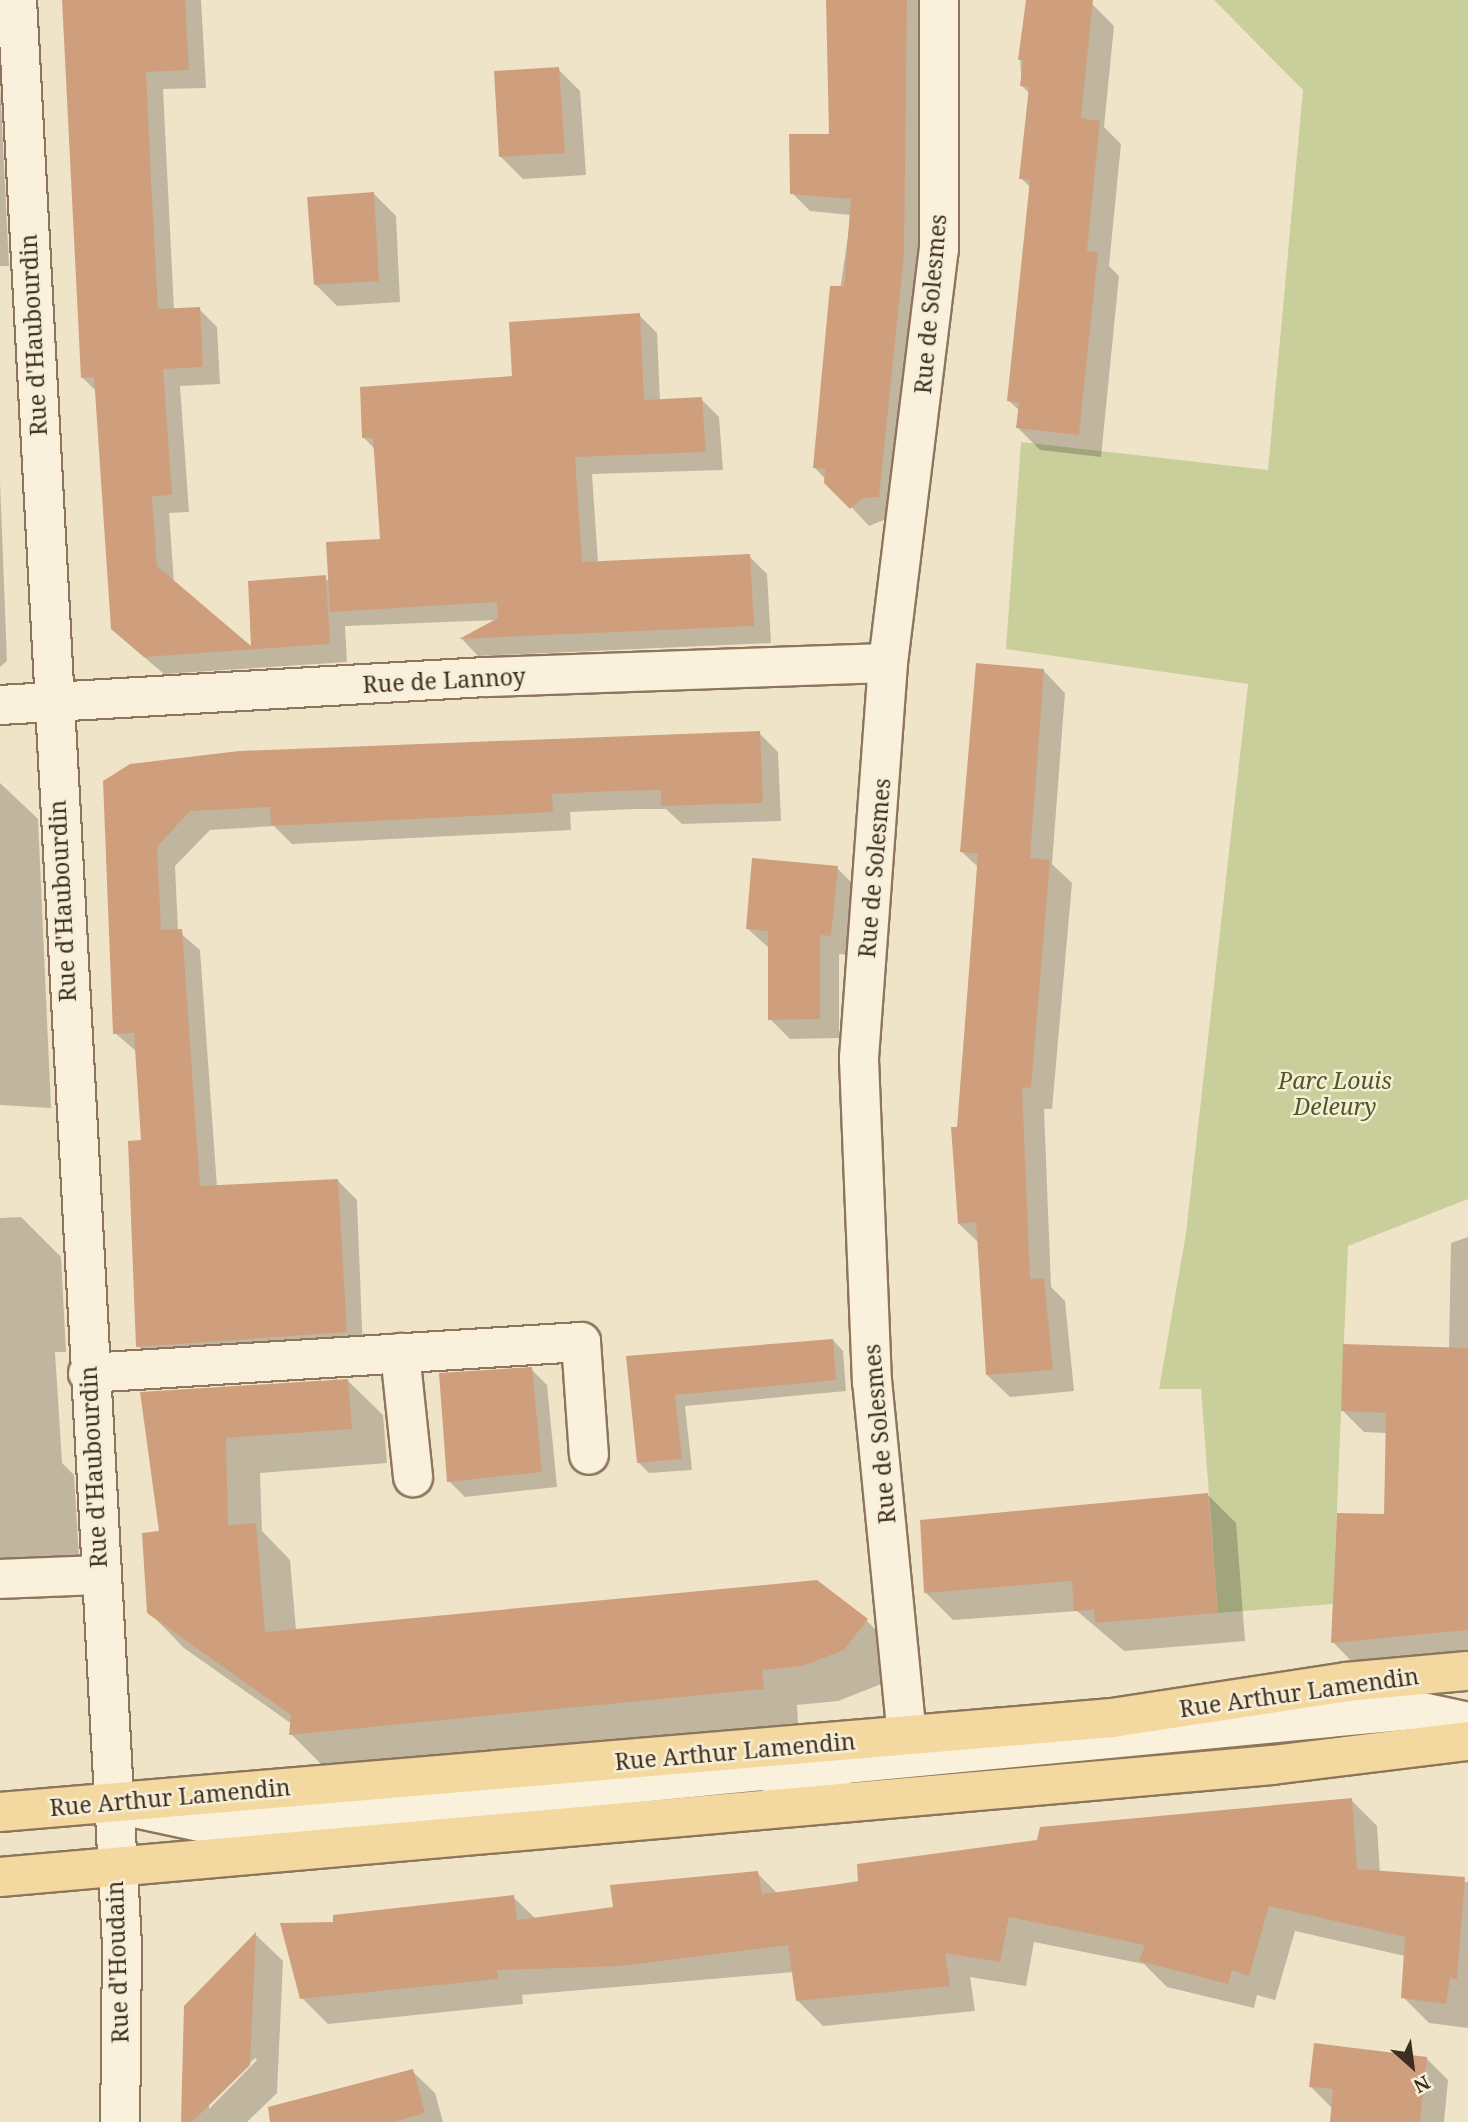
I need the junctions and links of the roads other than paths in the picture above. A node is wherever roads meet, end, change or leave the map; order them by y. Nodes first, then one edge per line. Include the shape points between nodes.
1 (17, 0) edge
2 (939, 0) edge
3 (888, 663) junction
4 (52, 702) junction
5 (0, 705) edge
6 (400, 1353) junction
7 (88, 1373) junction
8 (589, 1455) dead end
9 (413, 1477) dead end
10 (99, 1575) junction
11 (0, 1579) edge
12 (1468, 1671) edge
13 (1468, 1722) edge
14 (907, 1737) junction
15 (1468, 1741) edge
16 (111, 1802) junction
17 (775, 1805) junction
18 (0, 1812) edge
19 (113, 1865) junction
20 (0, 1877) edge
21 (120, 2122) edge

1 - 4 street, Rue d'Haubourdin
2 - 3 street, Rue de Solesmes via 939,250
3 - 4 street, Rue de Lannoy via 487,677
3 - 14 street, Rue de Solesmes via 859,1058 872,1382
4 - 5 street, Rue de Lannoy
4 - 7 street, Rue d'Haubourdin
6 - 7 street
6 - 8 street via 581,1342
6 - 9 street
7 - 10 street, Rue d'Haubourdin
10 - 11 street
10 - 16 street, Rue d'Haubourdin
12 - 14 main road, Rue Arthur Lamendin via 1346,1682 1112,1718
13 - 17 street via 1413,1710 845,1764
14 - 16 main road, Rue Arthur Lamendin
15 - 17 main road via 1272,1765
16 - 18 main road, Rue Arthur Lamendin
16 - 19 street, Rue d'Houdain
17 - 19 main road
19 - 20 main road
19 - 21 street, Rue d'Houdain via 122,1943

